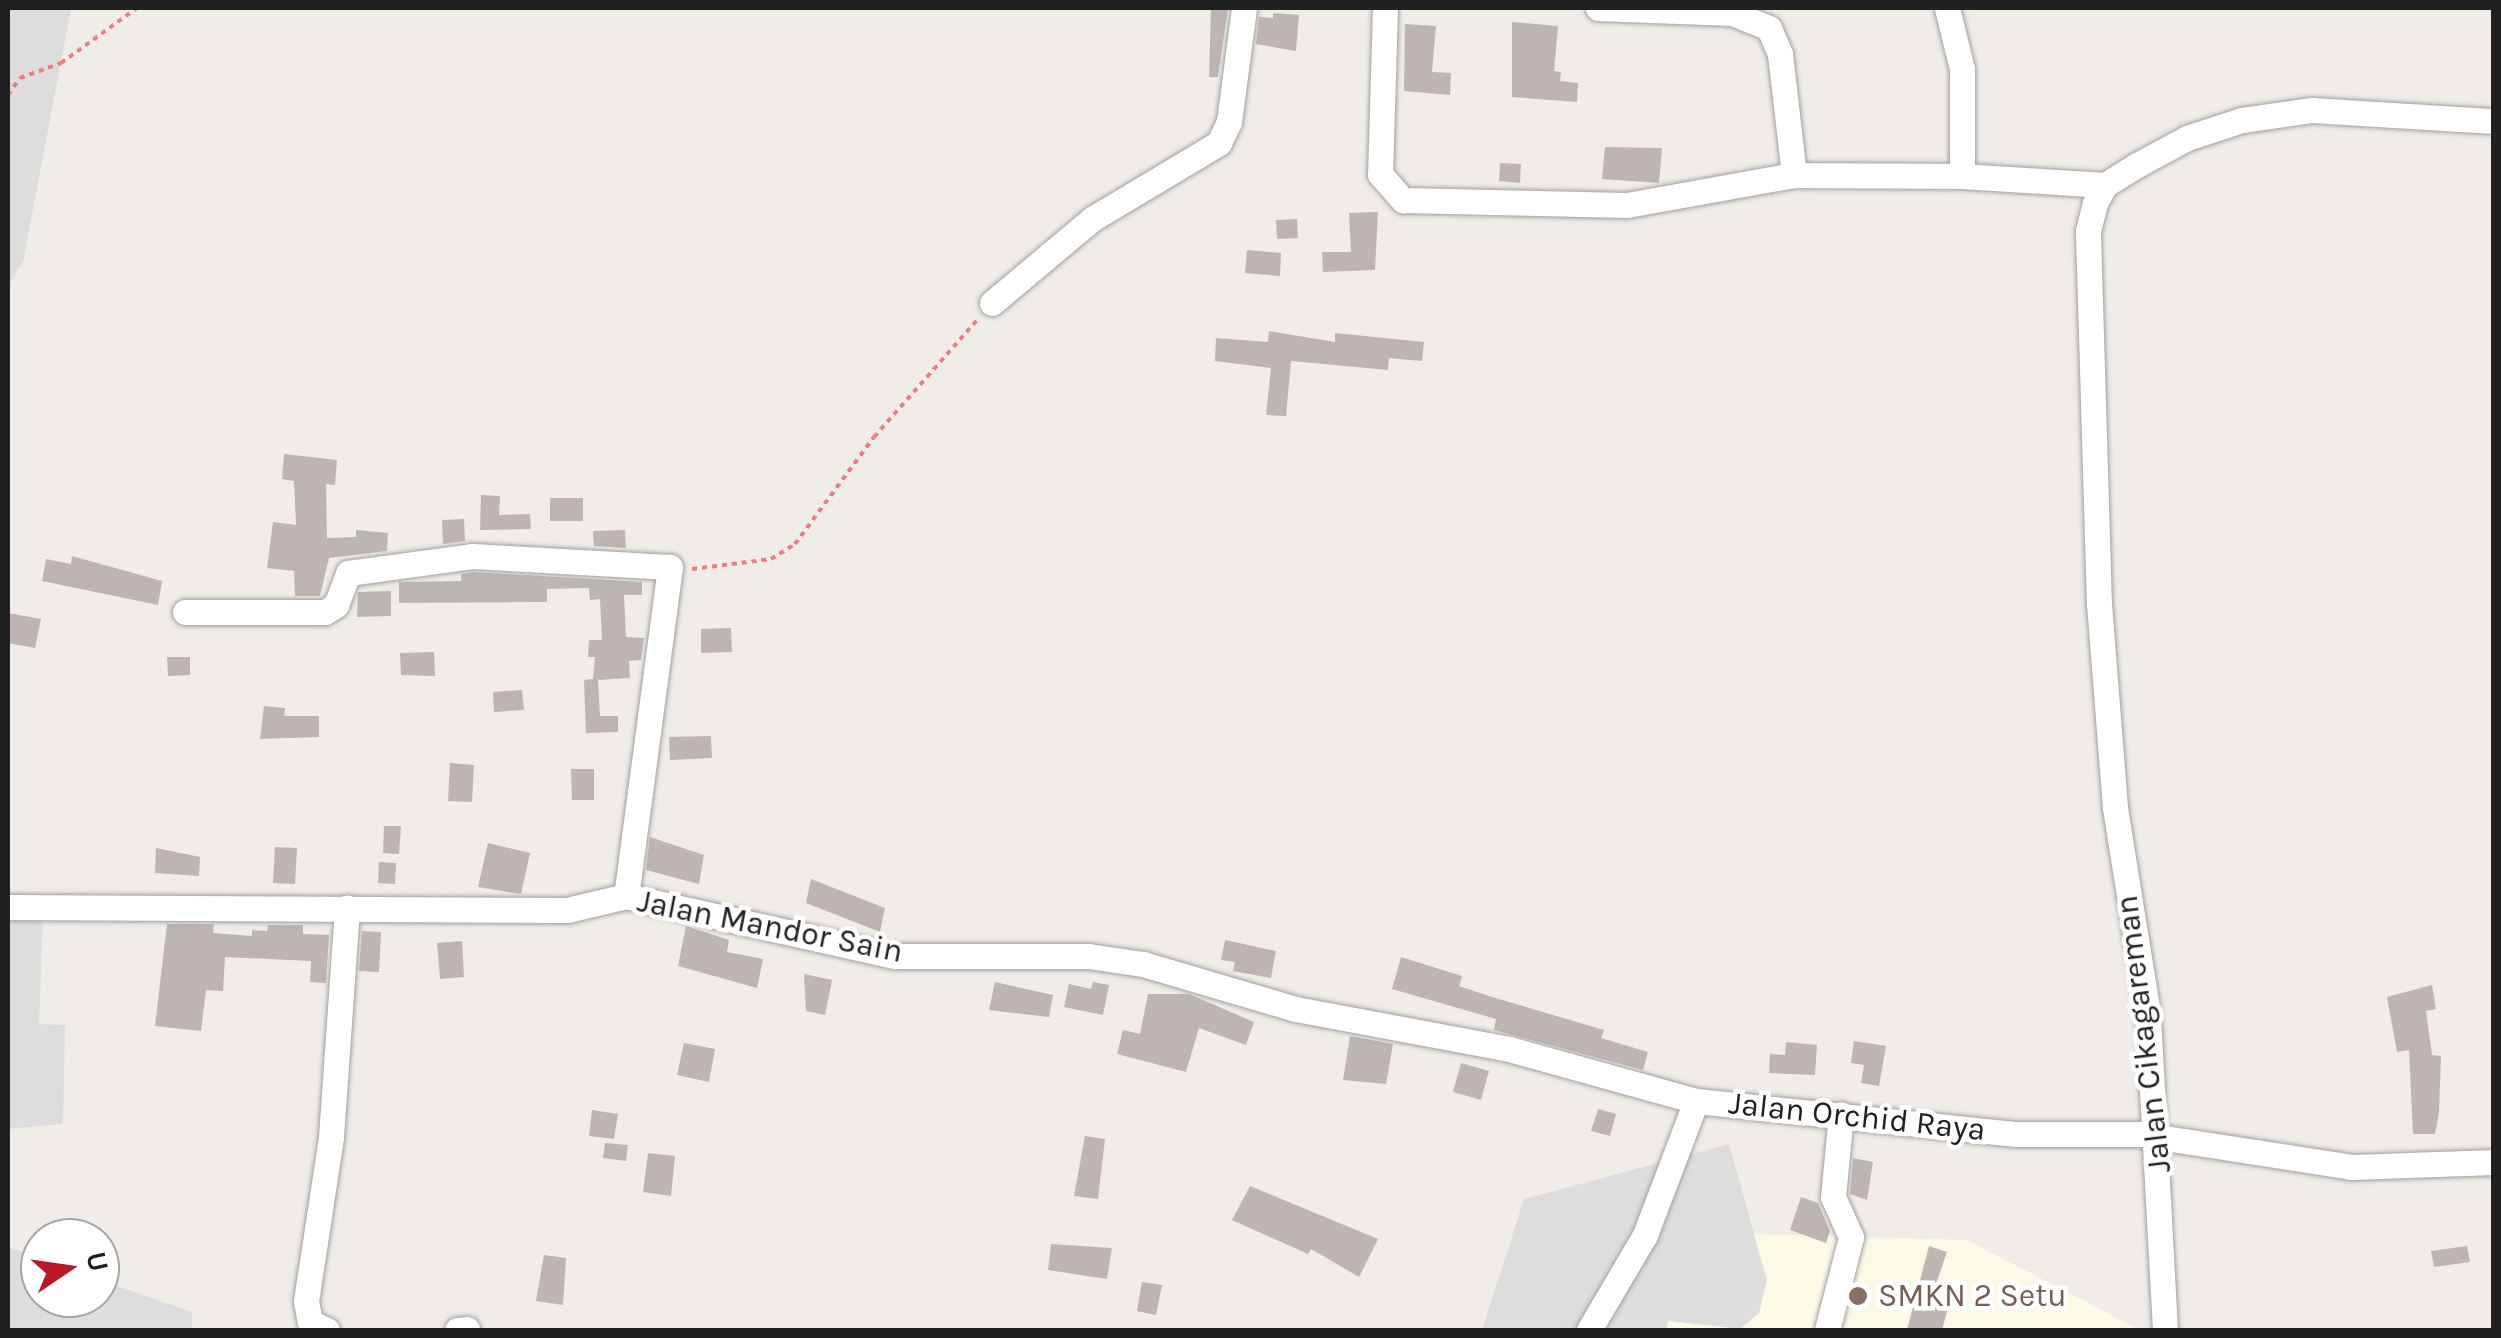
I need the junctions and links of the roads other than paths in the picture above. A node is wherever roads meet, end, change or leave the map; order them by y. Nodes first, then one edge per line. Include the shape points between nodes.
1 (1244, 8) edge
2 (1385, 8) edge
3 (1598, 8) edge
4 (1947, 8) edge
5 (2494, 121) edge
6 (1794, 175) junction
7 (1962, 176) junction
8 (2105, 185) junction
9 (992, 303) road end
10 (186, 612) dead end
11 (626, 896) junction
12 (8, 907) edge
13 (347, 908) junction
14 (1696, 1101) junction
15 (1841, 1114) junction
16 (2152, 1135) junction
17 (2494, 1162) edge
18 (328, 1330) edge
19 (457, 1330) edge
20 (468, 1330) edge
21 (1589, 1330) edge
22 (1826, 1330) edge
23 (2165, 1330) edge

1 - 9 street via 1229,122 1219,143 1092,219
2 - 6 street via 1380,174 1403,200 1627,204
3 - 6 street via 1732,14 1769,28 1780,54
4 - 7 street via 1962,68
5 - 8 street via 2312,110 2258,118 2187,138
6 - 7 street
7 - 8 street
8 - 16 street, Jalan Cikagareman via 2088,231 2100,612 2116,807 2148,1014
10 - 11 street via 325,612 336,605 348,573 472,556 658,563 673,574
11 - 13 street, Jalan Mandor Sain via 568,910
11 - 14 street, Jalan Mandor Sain via 894,956 1088,956 1143,964 1296,1009 1509,1049
12 - 13 street, Jalan Mandor Sain
13 - 18 street via 335,1100 319,1248 306,1301 310,1322
14 - 15 street, Jalan Orchid Raya
14 - 21 street, Jalan Orchid Raya via 1645,1235
15 - 16 street, Jalan Orchid Raya via 2016,1134
15 - 22 street via 1833,1197 1850,1236
16 - 17 street, Jalan Orchid Raya via 2352,1168
16 - 23 street, Jalan Cikagareman via 2162,1191
19 - 20 street

